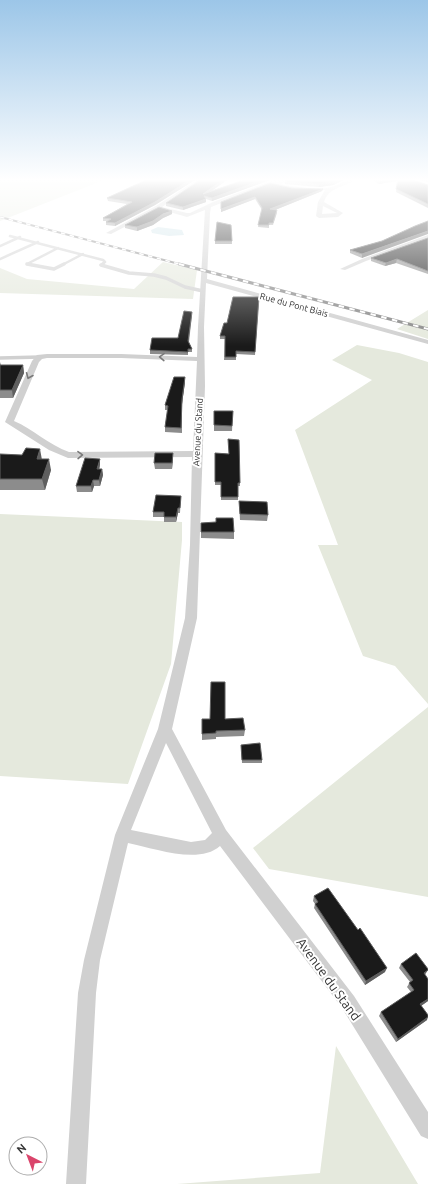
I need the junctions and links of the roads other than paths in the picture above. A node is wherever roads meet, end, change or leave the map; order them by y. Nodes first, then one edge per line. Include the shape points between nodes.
1 (206, 235) edge
2 (10, 236) dead end
3 (20, 237) junction
4 (428, 237) edge
5 (38, 242) junction
6 (0, 246) edge
7 (58, 248) junction
8 (83, 254) junction
9 (0, 259) edge
10 (343, 269) dead end
11 (204, 280) junction
12 (203, 291) junction
13 (428, 342) edge
14 (40, 357) junction
15 (0, 358) edge
16 (201, 359) junction
17 (0, 420) edge
18 (9, 422) junction
19 (196, 454) junction
20 (165, 729) junction
21 (122, 835) junction
22 (222, 835) junction
23 (428, 1129) edge
24 (76, 1184) edge

1 - 11 street, Avenue du Stand
2 - 3 lane
3 - 5 lane
3 - 6 lane
4 - 10 street
5 - 7 lane
5 - 9 lane
7 - 8 lane
7 - 8 lane via 27,264 54,269
8 - 12 lane via 103,260 105,262 102,265 129,273 160,276 185,287
11 - 12 street, Avenue du Stand
11 - 13 street, Rue du Pont Biais
12 - 16 street, Avenue du Stand
14 - 15 lane
16 -> 14 street via 121,356
14 -> 18 street
16 - 19 street, Avenue du Stand
17 - 18 street
18 -> 19 street via 24,429 57,452 68,455
19 - 20 street, Avenue du Stand via 191,618
20 - 21 street, Avenue du Stand
20 - 22 street, Avenue du Stand
21 - 22 street via 191,849 209,846
21 - 24 street, Avenue du Stand via 92,960 87,993
22 - 23 street, Avenue du Stand via 348,1002

